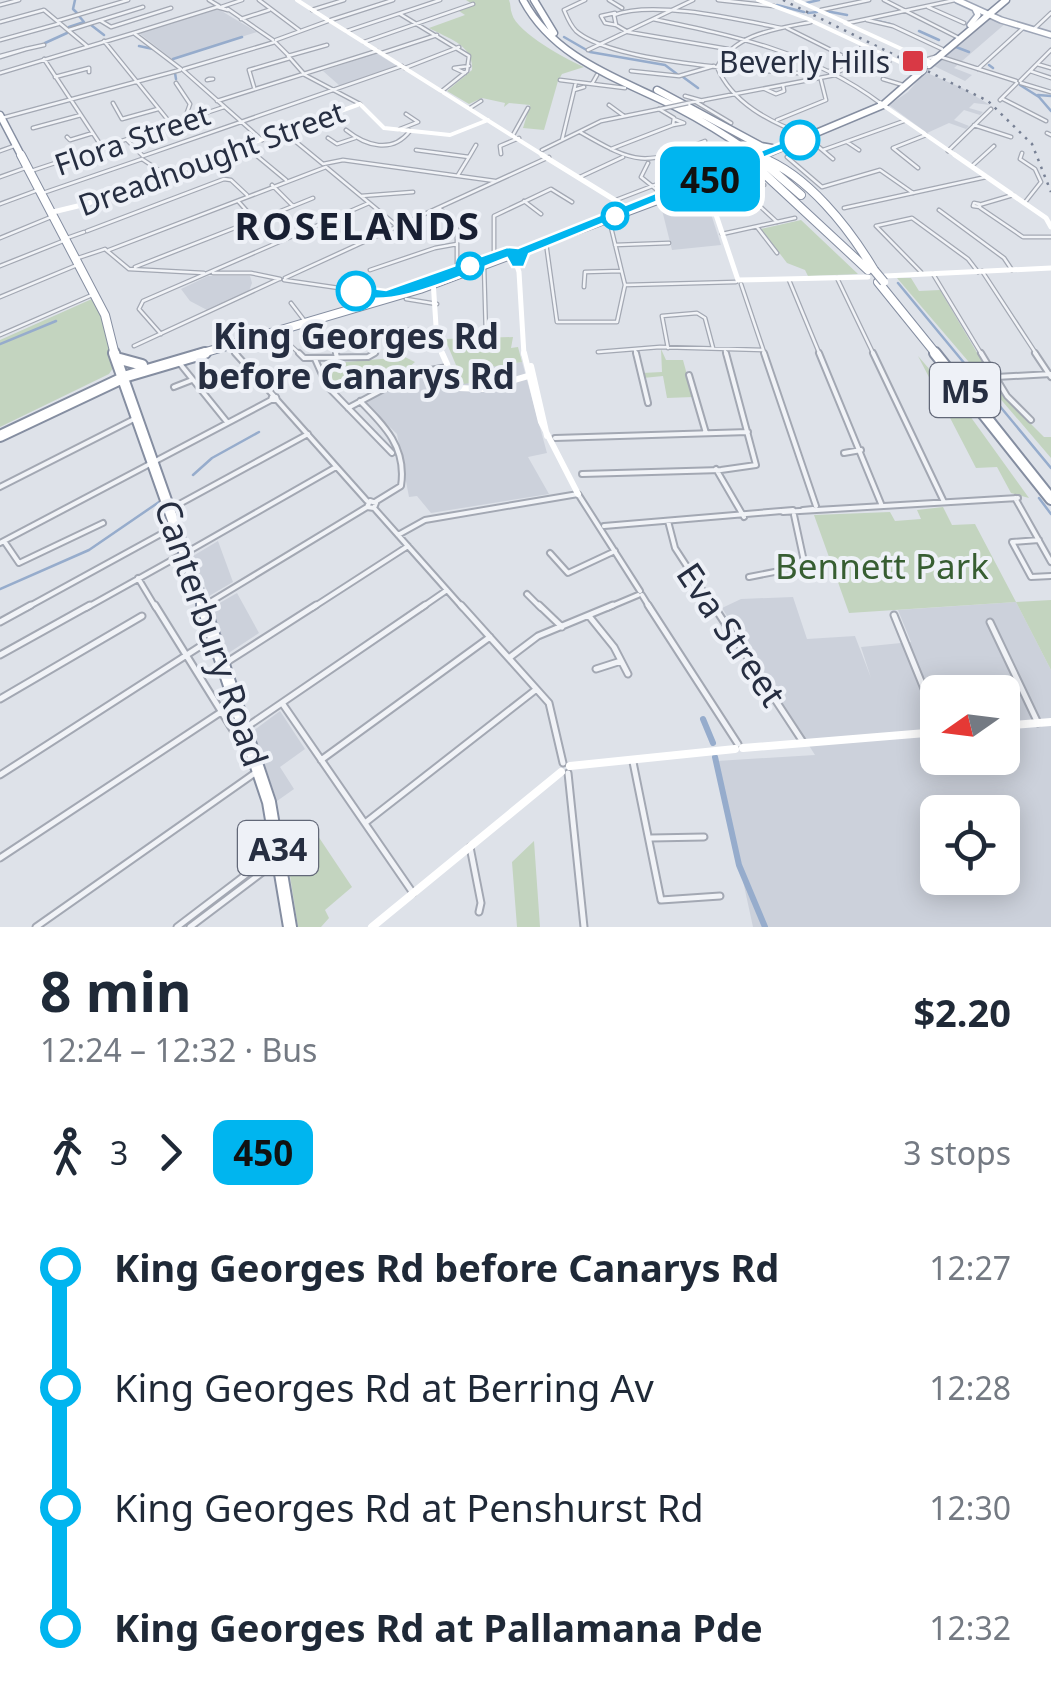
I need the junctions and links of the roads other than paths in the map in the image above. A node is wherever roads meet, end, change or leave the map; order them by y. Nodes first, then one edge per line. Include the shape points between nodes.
1 (19, 0) edge
2 (128, 0) edge
3 (210, 0) edge
4 (242, 0) edge
5 (259, 0) edge
6 (297, 0) edge
7 (344, 0) edge
8 (393, 0) edge
9 (440, 0) edge
10 (525, 0) edge
11 (586, 0) edge
12 (609, 0) edge
13 (693, 0) edge
14 (718, 0) edge
15 (758, 0) edge
16 (796, 0) edge
17 (869, 0) edge
18 (884, 0) edge
19 (958, 0) edge
20 (1004, 0) edge
21 (473, 4) dead end
22 (0, 5) edge
23 (772, 5) junction
24 (223, 7) junction
25 (928, 7) junction
26 (143, 8) dead end
27 (171, 8) dead end
28 (622, 8) junction
29 (678, 8) junction
30 (975, 9) junction
31 (270, 10) junction
32 (312, 10) junction
33 (819, 10) junction
34 (615, 12) junction
35 (902, 12) junction
36 (1051, 13) edge
37 (400, 14) junction
38 (986, 15) junction
39 (658, 16) junction
40 (241, 19) junction
41 (653, 19) junction
42 (866, 19) junction
43 (102, 20) junction
44 (1001, 20) joint
45 (329, 21) junction
46 (812, 21) junction
47 (0, 22) edge
48 (58, 22) junction
49 (646, 22) junction
50 (847, 23) junction
51 (418, 24) junction
52 (967, 24) junction
53 (616, 25) junction
54 (1024, 27) junction
55 (783, 28) junction
56 (1033, 29) junction
57 (69, 30) junction
58 (301, 31) junction
59 (347, 32) junction
60 (627, 32) junction
61 (135, 33) junction
62 (370, 34) dead end
63 (1051, 34) edge
64 (437, 35) junction
65 (957, 36) junction
66 (376, 38) junction
67 (751, 38) junction
68 (0, 40) edge
69 (104, 41) junction
70 (274, 41) junction
71 (364, 42) junction
72 (601, 44) junction
73 (44, 45) dead end
74 (326, 45) dead end
75 (87, 46) junction
76 (459, 47) junction
77 (861, 48) dead end
78 (728, 49) junction
79 (588, 50) dead end
80 (1051, 50) edge
81 (383, 53) junction
82 (941, 53) junction
83 (877, 54) junction
84 (840, 55) dead end
85 (0, 56) edge
86 (289, 57) junction
87 (44, 59) junction
88 (762, 59) dead end
89 (889, 62) dead end
90 (1036, 64) junction
91 (717, 65) junction
92 (469, 66) junction
93 (924, 66) junction
94 (404, 67) junction
95 (1051, 68) edge
96 (762, 69) junction
97 (978, 69) junction
98 (182, 70) junction
99 (1030, 71) junction
100 (89, 72) dead end
101 (831, 72) junction
102 (0, 73) edge
103 (466, 73) junction
104 (306, 75) junction
105 (597, 75) dead end
106 (55, 76) junction
107 (811, 76) junction
108 (1051, 78) edge
109 (884, 79) dead end
110 (560, 80) dead end
111 (821, 80) junction
112 (208, 81) dead end
113 (629, 81) junction
114 (136, 82) junction
115 (576, 82) junction
116 (1019, 82) junction
117 (176, 83) dead end
118 (198, 84) junction
119 (592, 84) junction
120 (904, 86) junction
121 (584, 87) dead end
122 (254, 88) junction
123 (334, 90) junction
124 (574, 90) junction
125 (442, 91) junction
126 (1051, 92) edge
127 (734, 95) junction
128 (685, 96) dead end
129 (70, 99) junction
130 (699, 100) junction
131 (217, 101) junction
132 (481, 101) dead end
133 (113, 103) dead end
134 (360, 104) junction
135 (881, 104) junction
136 (608, 105) dead end
137 (224, 108) junction
138 (470, 108) junction
139 (528, 108) dead end
140 (158, 109) junction
141 (662, 109) junction
142 (991, 109) dead end
143 (406, 114) dead end
144 (81, 115) junction
145 (624, 116) junction
146 (674, 119) junction
147 (1, 120) edge
148 (488, 120) junction
149 (777, 120) junction
150 (184, 121) junction
151 (904, 121) junction
152 (1046, 121) dead end
153 (241, 122) junction
154 (731, 123) dead end
155 (172, 125) junction
156 (673, 125) junction
157 (974, 126) junction
158 (33, 128) dead end
159 (346, 130) dead end
160 (400, 130) junction
161 (410, 131) junction
162 (284, 132) junction
163 (564, 132) junction
164 (580, 132) junction
165 (93, 134) junction
166 (926, 135) junction
167 (572, 136) junction
168 (67, 137) dead end
169 (516, 137) junction
170 (745, 137) junction
171 (1011, 137) dead end
172 (328, 138) dead end
173 (355, 138) junction
174 (803, 138) junction
175 (126, 140) junction
176 (262, 140) junction
177 (562, 140) junction
178 (706, 141) dead end
179 (848, 142) junction
180 (16, 145) junction
181 (476, 145) dead end
182 (245, 146) junction
183 (994, 146) dead end
184 (103, 148) junction
185 (772, 148) junction
186 (610, 149) junction
187 (733, 149) junction
188 (416, 150) dead end
189 (822, 150) junction
190 (860, 150) dead end
191 (0, 151) edge
192 (541, 151) junction
193 (948, 151) junction
194 (1022, 152) dead end
195 (501, 154) dead end
196 (672, 155) junction
197 (757, 156) junction
198 (469, 157) junction
199 (548, 157) junction
200 (623, 157) junction
201 (143, 158) junction
202 (834, 159) dead end
203 (785, 161) junction
204 (648, 163) junction
205 (324, 165) junction
206 (741, 166) junction
207 (971, 166) junction
208 (918, 168) dead end
209 (694, 170) junction
210 (33, 171) junction
211 (166, 175) junction
212 (458, 175) junction
213 (580, 175) junction
214 (0, 176) edge
215 (986, 177) junction
216 (702, 178) junction
217 (286, 180) junction
218 (495, 182) junction
219 (764, 185) dead end
220 (272, 186) junction
221 (652, 187) junction
222 (782, 188) junction
223 (42, 191) junction
224 (412, 192) dead end
225 (913, 193) junction
226 (662, 194) junction
227 (247, 195) junction
228 (1013, 195) junction
229 (361, 196) junction
230 (313, 198) dead end
231 (237, 199) junction
232 (616, 201) junction
233 (524, 202) junction
234 (572, 202) dead end
235 (1023, 202) junction
236 (370, 203) junction
237 (0, 204) edge
238 (293, 206) junction
239 (439, 208) junction
240 (844, 208) dead end
241 (629, 209) junction
242 (939, 210) dead end
243 (276, 213) dead end
244 (540, 214) dead end
245 (55, 215) junction
246 (795, 218) dead end
247 (609, 219) junction
248 (777, 222) junction
249 (397, 226) junction
250 (758, 227) junction
251 (1051, 227) edge
252 (722, 234) junction
253 (1048, 236) edge
254 (0, 238) edge
255 (68, 238) junction
256 (546, 242) junction
257 (457, 244) junction
258 (614, 244) junction
259 (669, 244) dead end
260 (108, 250) junction
261 (777, 253) dead end
262 (515, 256) junction
263 (494, 258) junction
264 (80, 260) junction
265 (146, 264) junction
266 (484, 265) junction
267 (0, 266) edge
268 (1051, 268) edge
269 (131, 269) junction
270 (142, 270) junction
271 (370, 270) dead end
272 (1012, 270) junction
273 (457, 271) junction
274 (621, 271) junction
275 (980, 271) junction
276 (207, 273) junction
277 (922, 274) junction
278 (934, 274) junction
279 (876, 276) junction
280 (837, 278) junction
281 (283, 279) junction
282 (790, 280) junction
283 (433, 282) junction
284 (740, 282) junction
285 (625, 286) junction
286 (584, 287) dead end
287 (420, 289) junction
288 (97, 294) junction
289 (0, 296) edge
290 (368, 296) junction
291 (384, 296) junction
292 (405, 297) junction
293 (436, 301) junction
294 (291, 303) dead end
295 (304, 320) junction
296 (160, 334) junction
297 (0, 335) edge
298 (437, 335) junction
299 (486, 336) dead end
300 (340, 337) dead end
301 (288, 343) dead end
302 (228, 344) junction
303 (134, 346) dead end
304 (668, 348) junction
305 (634, 350) junction
306 (713, 350) junction
307 (763, 350) junction
308 (598, 352) dead end
309 (725, 352) junction
310 (337, 358) junction
311 (315, 359) junction
312 (181, 365) dead end
313 (452, 366) junction
314 (123, 373) junction
315 (689, 375) dead end
316 (1050, 375) edge
317 (529, 377) junction
318 (995, 377) junction
319 (192, 380) junction
320 (509, 383) junction
321 (101, 385) junction
322 (174, 388) dead end
323 (534, 392) junction
324 (274, 399) junction
325 (360, 401) junction
326 (132, 402) junction
327 (648, 402) dead end
328 (348, 408) junction
329 (138, 418) junction
330 (1032, 420) dead end
331 (227, 422) junction
332 (748, 432) junction
333 (706, 433) junction
334 (0, 434) edge
335 (308, 434) junction
336 (555, 438) dead end
337 (862, 450) junction
338 (844, 452) dead end
339 (392, 453) dead end
340 (154, 461) junction
341 (336, 466) junction
342 (402, 467) joint
343 (716, 470) junction
344 (582, 474) dead end
345 (0, 487) edge
346 (1051, 489) edge
347 (578, 494) junction
348 (1051, 499) edge
349 (944, 502) junction
350 (371, 505) junction
351 (882, 506) junction
352 (170, 507) junction
353 (816, 509) junction
354 (793, 512) junction
355 (744, 516) junction
356 (668, 521) junction
357 (103, 522) dead end
358 (176, 526) junction
359 (601, 527) junction
360 (398, 535) junction
361 (1039, 540) junction
362 (2, 542) edge
363 (408, 546) junction
364 (615, 551) junction
365 (185, 553) junction
366 (550, 553) dead end
367 (1051, 562) edge
368 (1051, 576) edge
369 (749, 577) dead end
370 (138, 578) junction
371 (447, 590) junction
372 (526, 594) dead end
373 (640, 594) junction
374 (203, 606) junction
375 (894, 614) dead end
376 (142, 616) dead end
377 (588, 616) junction
378 (0, 622) edge
379 (990, 622) dead end
380 (562, 626) junction
381 (490, 637) junction
382 (214, 638) junction
383 (0, 656) edge
384 (185, 656) junction
385 (508, 658) junction
386 (621, 661) junction
387 (223, 664) junction
388 (596, 669) dead end
389 (628, 674) dead end
390 (920, 679) edge
391 (536, 689) junction
392 (0, 699) edge
393 (282, 703) junction
394 (221, 712) junction
395 (1051, 722) edge
396 (1038, 723) junction
397 (1020, 724) edge
398 (240, 731) junction
399 (920, 733) edge
400 (804, 743) junction
401 (739, 747) junction
402 (632, 758) junction
403 (321, 760) junction
404 (565, 768) junction
405 (258, 770) junction
406 (0, 775) edge
407 (364, 823) junction
408 (704, 837) dead end
409 (651, 838) junction
410 (470, 846) junction
411 (279, 855) junction
412 (0, 858) edge
413 (413, 893) junction
414 (720, 896) dead end
415 (478, 912) dead end
416 (36, 927) edge
417 (177, 927) edge
418 (190, 927) edge
419 (290, 927) edge
420 (372, 927) edge
421 (584, 927) edge

1 - 22 street
2 - 48 street
3 - 24 street
4 - 24 street
5 - 31 street
6 - 32 street
7 - 32 street
8 - 45 street
9 - 37 street
10 - 113 highway, M5 via 547,32
10 - 113 highway, M5 via 524,18 537,32
11 - 72 street via 564,10 575,30
12 - 28 street
13 - 29 street
14 - 23 street
15 - 23 street
16 - 33 street
17 - 33 street
18 - 35 street
19 - 25 street
19 - 30 main road
19 - 38 main road
20 - 38 highway
21 - 51 street
23 - 46 street
24 - 40 street
24 - 61 street
25 - 35 street
25 - 52 street
26 - 43 street
27 - 43 street via 111,27
28 - 29 street via 649,2
28 - 34 street
29 - 39 street
29 - 55 street
30 - 38 main road
30 - 52 main road
31 - 40 street
31 - 58 street
32 - 45 street
33 - 50 street
34 - 53 street
34 - 53 street via 601,16
35 - 42 street
35 - 65 street
36 - 56 street
37 - 51 street
37 - 59 street
38 - 44 highway
38 - 52 highway
38 - 56 main road
38 - 82 highway
39 - 41 street
39 - 49 street
40 - 70 street
41 - 49 street
41 - 67 street
42 - 50 street
42 - 82 street
43 - 57 street
44 - 54 main road
45 - 58 street
45 - 59 street
46 - 55 street
46 - 83 street
47 - 48 street via 43,10
48 - 57 street
48 - 68 street
49 - 60 street
50 - 93 street
51 - 64 street
51 - 66 street
52 - 65 highway
53 - 60 street
54 - 56 main road
54 - 97 street
55 - 67 street
55 - 84 street
56 - 63 main road
57 - 75 street
58 - 70 street
59 - 71 street
60 - 72 street
60 - 78 street
61 - 69 street
61 - 98 street
62 - 66 street
64 - 76 street
64 - 81 street
65 - 82 highway
66 - 71 street
67 - 78 street
67 - 101 street
69 - 75 street
69 - 114 street
70 - 86 street
70 - 98 street
71 - 81 street
72 - 79 street
72 - 91 street
73 - 85 street
74 - 86 street
75 - 87 street
76 - 92 street
76 - 94 street
77 - 83 street
78 - 91 street
80 - 90 street
81 - 94 street
81 - 104 street
82 - 93 highway
82 - 97 street
83 - 89 street
83 - 93 street
83 - 101 street
86 - 104 street
86 - 122 street via 249,70
87 - 102 street
87 - 106 street
88 - 96 street
90 - 95 street
90 - 99 street
91 - 96 street
91 - 113 street
91 - 127 street
92 - 103 street
92 - 103 street via 454,68
93 - 120 highway
93 - 135 highway
94 - 123 street
94 - 125 street
96 - 107 street
97 - 116 street
98 - 114 street
98 - 118 street
99 - 108 street
99 - 116 street
100 - 106 street
101 - 107 street
101 - 111 street
101 - 135 street
103 - 125 street
104 - 122 street
104 - 123 street
105 - 119 street
106 - 129 street
107 - 111 street
107 - 127 street
109 - 120 street
110 - 115 street
111 - 149 street via 826,99
112 - 118 street
113 - 119 street
113 - 170 highway
113 - 187 highway
113 - 197 highway, M5
114 - 129 street
114 - 140 street
115 - 119 street
115 - 124 street
116 - 126 street
116 - 152 street via 1002,99
117 - 150 street via 190,104
118 - 131 street
120 - 135 highway
121 - 124 street
122 - 131 street
123 - 134 street
123 - 153 street
124 - 163 street
125 - 138 street
127 - 130 street
127 - 149 street
128 - 130 street
129 - 144 street
129 - 147 street
130 - 141 street, bridge
130 - 154 street
131 - 137 street
132 - 138 street
133 - 140 street via 121,120
134 - 160 street via 380,126
134 - 162 street, Dreadnought Street
135 - 151 street
135 - 174 highway
136 - 145 street
137 - 150 street, Flora Street
137 - 153 street
138 - 148 street
139 - 169 street
140 - 155 street
141 - 145 street
141 - 146 street
142 - 157 street
143 - 160 street via 418,122
144 - 158 street
144 - 165 street
145 - 164 street
146 - 156 street
146 - 156 street via 684,122
147 - 180 highway, Canterbury Road / A34
148 - 161 street via 450,135
148 - 169 street
149 - 174 street
150 - 155 street, Flora Street
151 - 166 street
151 - 179 street
153 - 176 street
153 - 201 street
155 - 175 street, Flora Street
156 - 186 street
157 - 171 street
157 - 193 street
159 - 173 street
160 - 161 street
161 - 173 street via 392,146
162 - 176 street, Dreadnought Street
162 - 205 street
163 - 167 street
163 - 177 street
164 - 167 street
164 - 186 street
165 - 168 street
165 - 184 street
166 - 193 street
166 - 208 street via 893,148
167 - 177 street
169 - 192 street
169 - 195 street via 500,146
170 - 185 highway
170 - 197 highway
172 - 173 street via 336,144
174 - 185 highway
174 - 189 street
174 - 197 highway
174 - 203 highway via 778,152
175 - 184 street, Flora Street
175 - 201 street
176 - 182 street, Dreadnought Street
177 - 192 street
178 - 196 street
179 - 189 street
179 - 190 street
180 - 191 street
180 - 210 highway, Canterbury Road / A34
181 - 198 street
182 - 211 street, Dreadnought Street
182 - 217 street
183 - 207 street
184 - 210 street, Flora Street
185 - 197 highway
186 - 200 street
187 - 197 highway
187 - 216 highway via 738,159
188 - 198 street
189 - 202 street
192 - 199 street
193 - 207 street
194 - 235 street via 1020,159 1038,172 1040,182
196 - 204 street
196 - 209 street
197 - 203 highway
197 - 206 highway
197 - 216 highway
197 - 222 highway
197 - 279 highway, M5 via 818,207
198 - 212 street
199 - 213 street
199 - 218 street
200 - 204 street
200 - 213 street
201 - 211 street
201 - 223 street
203 - 225 street via 822,187 880,170
203 - 279 highway, M5
204 - 221 street via 640,177
205 - 212 street via 340,160
205 - 217 street
205 - 229 street
206 - 216 highway
206 - 222 highway via 757,167
207 - 215 street
209 - 216 street
209 - 221 street
210 - 214 street
210 - 223 highway, Canterbury Road / A34
211 - 245 street, Dreadnought Street
212 - 218 street
213 - 232 street
215 - 225 street
215 - 228 street
216 - 226 highway
216 - 241 highway
216 - 252 street
217 - 220 street
218 - 239 street
219 - 248 street via 750,197
220 - 227 street
220 - 238 street
221 - 226 street
221 - 232 street
222 - 279 highway
223 - 237 street
223 - 245 highway, Canterbury Road / A34
224 - 229 street
225 - 240 street
226 - 241 highway
227 - 231 street
227 - 255 street via 224,179
228 - 235 street
228 - 253 street via 979,206 1023,237
229 - 236 street
230 - 238 street
231 - 260 street
231 - 265 street via 255,220
232 - 241 street
232 - 247 street
233 - 234 street via 551,190
233 - 244 street
233 - 263 street via 493,218
235 - 251 street
236 - 249 street
236 - 276 street
238 - 243 street
239 - 249 street
239 - 257 street via 457,223
241 - 247 highway
242 - 272 street
245 - 254 street
245 - 255 highway, Canterbury Road / A34
246 - 248 street
247 - 256 highway
247 - 258 street
247 - 262 highway
248 - 250 street
249 - 281 street
250 - 252 street
250 - 261 street
252 - 284 street
255 - 264 highway, Canterbury Road / A34
255 - 267 street
256 - 262 highway
256 - 285 street via 557,322 617,322
257 - 271 street via 436,245
257 - 273 street
258 - 259 street
258 - 274 street
260 - 264 street
260 - 269 street
262 - 263 highway
262 - 266 highway
262 - 317 street
263 - 273 highway
264 - 288 highway, Canterbury Road / A34
264 - 289 street
265 - 269 street
265 - 270 street
266 - 283 highway
266 - 299 street
268 - 272 street
269 - 270 street
270 - 276 street
272 - 275 street
273 - 283 highway
274 - 285 street
274 - 286 street via 585,272
275 - 277 street via 912,218 876,225
275 - 278 street
275 - 316 street
276 - 281 street
276 - 296 street via 140,305
277 - 278 street
277 - 279 street
278 - 318 street
279 - 280 street
279 - 346 highway, M5
279 - 348 highway, M5
280 - 282 street
280 - 349 street
281 - 290 street
281 - 296 street
282 - 284 street
282 - 337 street
283 - 287 highway
283 - 291 highway
283 - 293 street
284 - 285 street
284 - 307 street
287 - 292 highway
287 - 293 street
288 - 297 street
288 - 314 highway, Canterbury Road / A34
290 - 291 highway
290 - 295 highway
291 - 292 street
292 - 293 street
292 - 302 highway
293 - 298 street
294 - 295 street
295 - 314 highway
296 - 303 street
298 - 310 street via 386,330 376,336 373,356
298 - 313 street
300 - 310 street via 334,343
301 - 311 street via 300,357
302 - 314 highway
302 - 324 street
304 - 305 street
304 - 306 street
304 - 306 street via 662,316 697,312 705,318
305 - 308 street
305 - 327 street
306 - 309 street
307 - 309 street
307 - 353 street
309 - 332 street
310 - 311 street
311 - 328 street via 327,386
312 - 319 street
313 - 320 street via 461,390
313 - 325 street via 414,373
314 - 321 highway
314 - 326 highway, Canterbury Road / A34
315 - 333 street
316 - 318 street
317 - 320 street
317 - 323 street
318 - 330 street
319 - 322 street
319 - 331 street
320 - 323 street
321 - 326 highway via 116,386
321 - 334 highway
323 - 347 street via 546,443
324 - 331 street
324 - 335 street
325 - 328 street
325 - 342 street via 394,434
326 - 329 highway, Canterbury Road / A34
328 - 339 street
329 - 340 highway, Canterbury Road / A34
329 - 345 street
331 - 340 street
332 - 333 street
332 - 343 street via 756,465
333 - 336 street
335 - 341 street
335 - 352 street
337 - 338 street
337 - 351 street
340 - 352 highway, Canterbury Road / A34
340 - 362 street
341 - 350 street
341 - 365 street
342 - 350 street via 401,486
343 - 344 street
343 - 355 street
347 - 359 street
347 - 360 street via 425,520
349 - 351 street
349 - 361 street via 1017,498
350 - 360 street
350 - 374 street
351 - 353 street
352 - 358 highway, Canterbury Road / A34
353 - 354 street
354 - 355 street
354 - 369 street via 805,566
355 - 356 street
356 - 359 street
356 - 400 street, Eva Street via 674,548
357 - 362 street via 22,563 14,562
358 - 365 highway, Canterbury Road / A34
358 - 378 street
359 - 364 street
360 - 363 street
361 - 367 street
361 - 368 street via 1012,542 1030,577
363 - 371 street
363 - 387 street
364 - 366 street via 568,573
364 - 373 street
365 - 370 street
365 - 374 highway, Canterbury Road / A34
370 - 383 street
370 - 384 street
371 - 381 street
371 - 393 street
372 - 380 street
373 - 377 street
373 - 401 street
374 - 382 highway, Canterbury Road / A34
375 - 390 street
376 - 392 street
377 - 380 street
377 - 386 street
379 - 396 street
380 - 385 street
381 - 385 street
381 - 403 street
382 - 384 street
382 - 387 highway, Canterbury Road / A34
384 - 394 street
384 - 406 street
385 - 391 street
386 - 388 street
386 - 389 street
387 - 398 highway, Canterbury Road / A34
391 - 404 street via 552,710
391 - 407 street
393 - 398 street
393 - 403 street
394 - 398 street
394 - 412 street
395 - 396 street
396 - 397 street
398 - 405 highway, Canterbury Road / A34
399 - 400 street
400 - 401 street
401 - 402 street
402 - 404 street
402 - 409 street
403 - 407 street
404 - 410 street
404 - 421 street
405 - 411 highway, Canterbury Road / A34
405 - 416 street
407 - 413 street
408 - 409 street
409 - 414 street via 661,900
410 - 413 street
410 - 415 street
411 - 417 street
411 - 418 street
411 - 419 highway, Canterbury Road / A34
413 - 420 street

